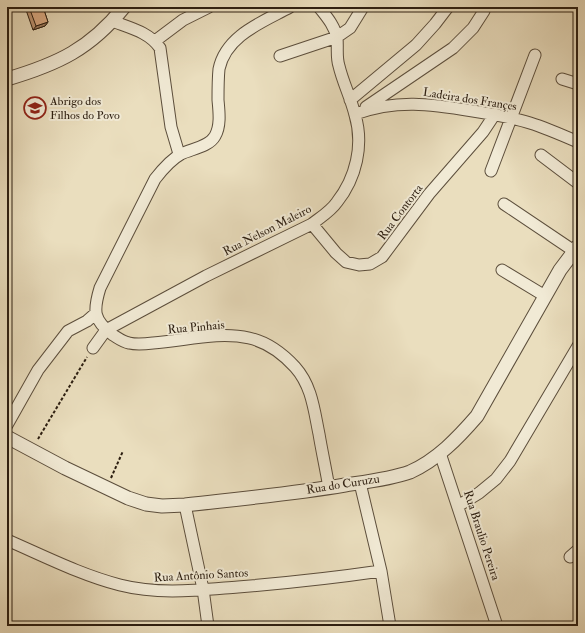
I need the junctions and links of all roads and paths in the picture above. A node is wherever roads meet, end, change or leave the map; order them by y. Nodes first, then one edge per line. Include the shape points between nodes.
1 (124, 7) edge
2 (209, 7) edge
3 (290, 7) edge
4 (319, 7) edge
5 (363, 7) edge
6 (448, 7) edge
7 (484, 11) dead end
8 (112, 22) junction
9 (337, 37) junction
10 (155, 41) junction
11 (535, 55) dead end
12 (280, 56) dead end
13 (7, 79) edge
14 (562, 79) dead end
15 (578, 84) edge
16 (350, 100) junction
17 (355, 114) junction
18 (495, 114) junction
19 (510, 118) junction
20 (578, 142) edge
21 (180, 154) junction
22 (541, 155) dead end
23 (490, 171) dead end
24 (578, 183) edge
25 (504, 204) dead end
26 (312, 224) junction
27 (576, 248) edge
28 (502, 270) dead end
29 (545, 296) junction
30 (91, 318) junction
31 (106, 330) junction
32 (578, 346) edge
33 (93, 348) joint
34 (7, 426) edge
35 (7, 437) edge
36 (31, 450) junction
37 (123, 451) dead end
38 (440, 453) junction
39 (110, 482) dead end
40 (360, 483) junction
41 (329, 488) junction
42 (185, 505) junction
43 (458, 506) junction
44 (7, 540) edge
45 (381, 571) junction
46 (203, 590) junction
47 (208, 626) edge
48 (390, 626) edge
49 (497, 626) edge

1 - 8 street
2 - 10 street via 183,20
3 - 21 street via 244,32 233,42 224,55 219,69 219,120 215,137 209,143
4 - 9 street, Rua Nelson Maleiro via 330,21
5 - 9 street via 350,28
6 - 16 street via 416,45
7 - 17 street via 473,28 453,48
8 - 10 street via 148,35
8 - 13 street via 70,55 46,67
9 - 12 street
9 - 16 street, Rua Nelson Maleiro via 338,64
10 - 21 street via 160,48 171,127
11 - 19 street
14 - 15 street
16 - 17 street, Rua Nelson Maleiro
17 - 18 street, Ladeira dos Françes via 389,105 416,104
17 - 26 street, Rua Nelson Maleiro via 359,140 353,172 338,202
18 - 19 street, Ladeira dos Françes
18 - 26 street, Rua Contorta via 382,257 370,264 346,262
19 - 20 street, Ladeira dos Françes via 528,122
19 - 23 street
21 - 30 street via 167,164 155,179 100,288
22 - 24 street
25 - 27 street
26 - 31 street, Rua Nelson Maleiro via 206,276
27 - 29 street, Rua do Curuzu
28 - 29 street
29 - 38 street, Rua do Curuzu via 477,416
30 - 31 street, Rua Pinhais
30 - 34 street via 68,331 38,370
31 - 33 street
31 - 41 street, Rua Pinhais via 128,343 138,344 217,336 249,338 266,344 281,354 305,381 312,398
32 - 43 street via 510,461 496,479
33 - 36 path
35 - 36 street, Rua do Curuzu
36 - 42 street, Rua do Curuzu via 128,498 162,506
37 - 39 path
38 - 40 street, Rua do Curuzu via 409,472
38 - 43 street, Rua Braulio Pereira
40 - 41 street, Rua do Curuzu
40 - 45 street
41 - 42 street, Rua do Curuzu
42 - 46 street
43 - 49 street, Rua Braulio Pereira
44 - 46 street, Rua Antônio Santos via 75,570 120,585 147,590
45 - 46 street, Rua Antônio Santos
45 - 48 street
46 - 47 street

